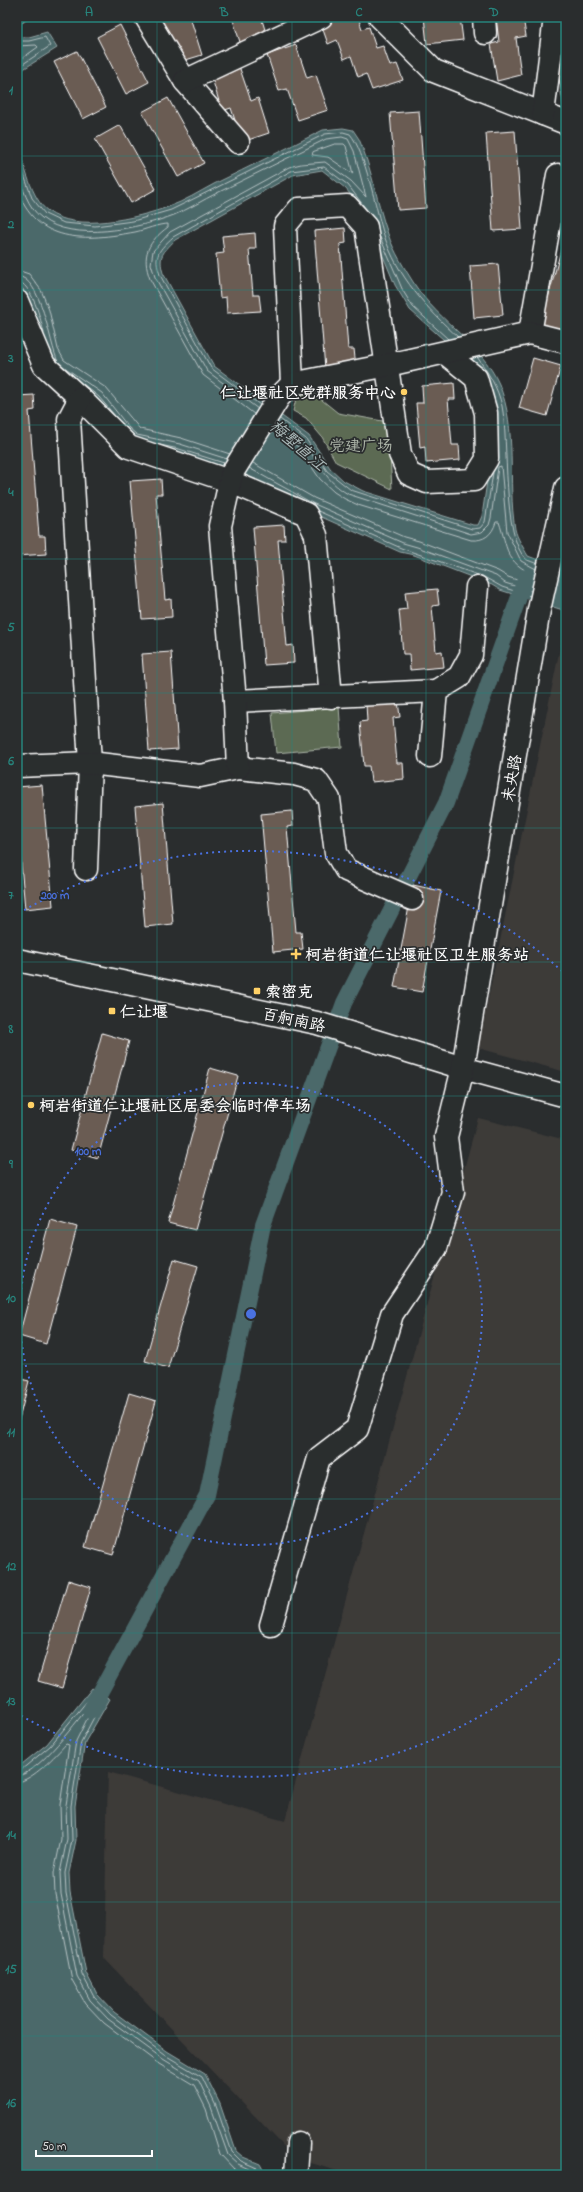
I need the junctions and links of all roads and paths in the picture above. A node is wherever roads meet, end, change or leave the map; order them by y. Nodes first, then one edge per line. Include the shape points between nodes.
1 (146, 17) edge
2 (321, 17) edge
3 (380, 17) edge
4 (555, 17) edge
5 (185, 82) junction
6 (543, 114) junction
7 (566, 124) edge
8 (238, 142) dead end
9 (558, 175) dead end
10 (17, 301) edge
11 (530, 333) junction
12 (566, 342) edge
13 (449, 352) junction
14 (388, 365) junction
15 (286, 391) junction
16 (80, 398) junction
17 (231, 477) junction
18 (566, 488) edge
19 (477, 587) dead end
20 (436, 691) junction
21 (331, 697) junction
22 (235, 701) junction
23 (430, 756) dead end
24 (90, 763) junction
25 (17, 766) edge
26 (238, 768) junction
27 (86, 869) dead end
28 (412, 899) dead end
29 (17, 960) edge
30 (463, 1068) junction
31 (566, 1096) edge
32 (271, 1625) dead end
33 (298, 2143) dead end
34 (296, 2175) edge

1 - 5 street
2 - 5 street
3 - 6 street via 434,71
4 - 6 street
5 - 8 street
6 - 7 street
9 - 11 street
10 - 16 street via 44,365
11 - 12 street
11 - 13 street
13 - 14 street
13 - 14 street via 476,378 486,413 487,459 474,480 427,482 409,474 400,454
14 - 15 street
14 - 15 street via 366,227 347,206 299,209 286,226
15 - 17 street
16 - 17 street via 129,447
16 - 24 street via 69,419
17 - 21 street via 306,514 316,535
17 - 22 street via 220,526
18 - 30 street, 未央路 via 539,610
19 - 20 street via 471,655 459,677
20 - 21 street
20 - 23 street
21 - 22 street
22 - 26 street
24 - 25 street
24 - 26 street via 200,776
24 - 27 street
26 - 28 street via 294,774 316,780 329,799 336,853 346,870
29 - 30 street, 百舸南路 via 317,1023
30 - 31 street, 百舸南路
30 - 32 street, 未央路 via 446,1137 453,1192 436,1248 392,1314 356,1429 319,1458
33 - 34 street

